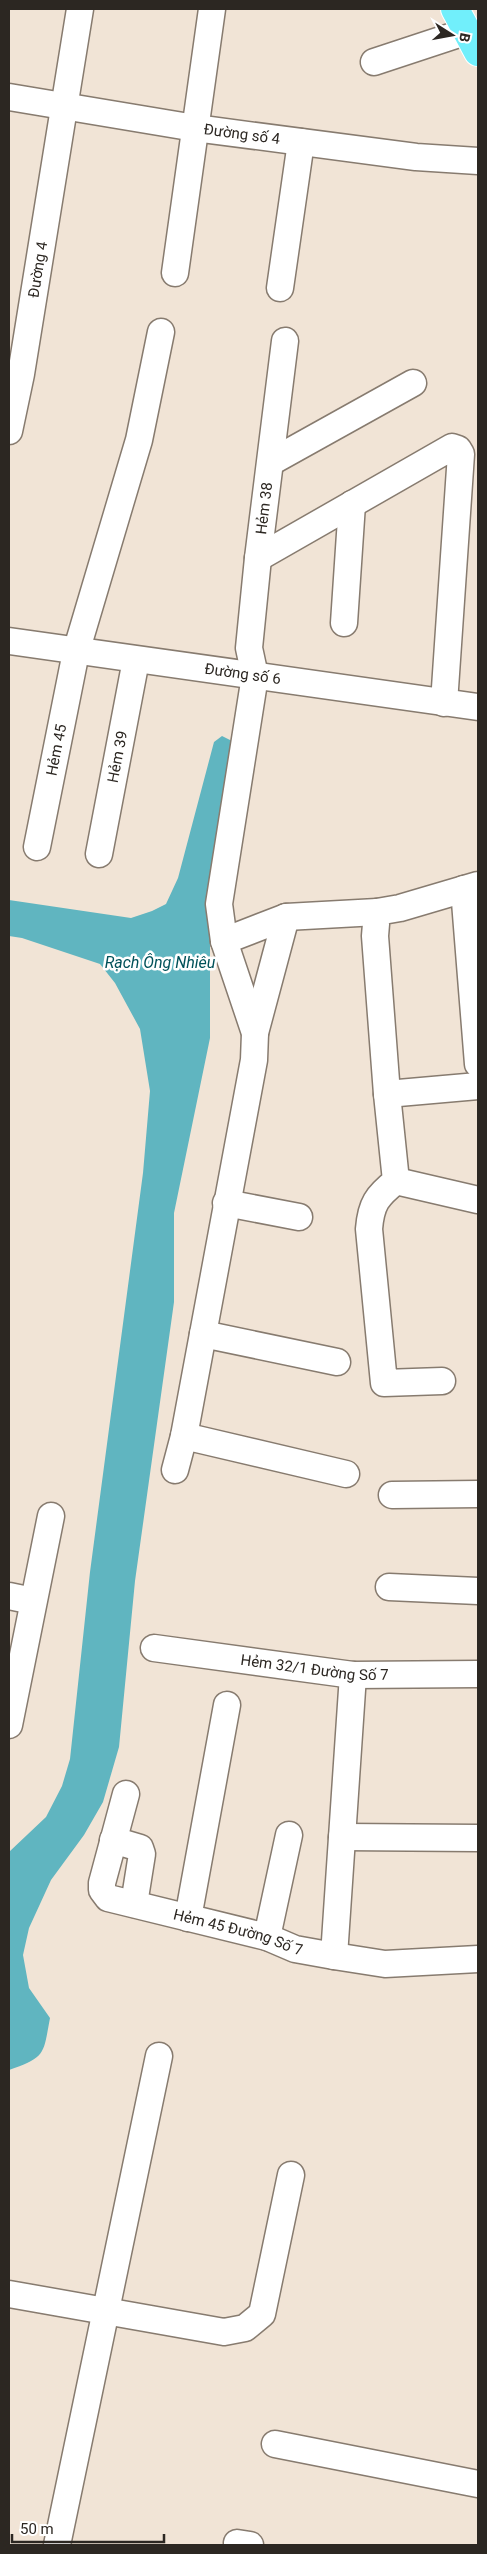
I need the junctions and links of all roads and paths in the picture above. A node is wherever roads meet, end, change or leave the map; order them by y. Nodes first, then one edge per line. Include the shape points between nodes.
1 (80, 9) edge
2 (212, 9) edge
3 (467, 31) edge
4 (374, 62) dead end
5 (9, 97) edge
6 (64, 108) junction
7 (195, 128) junction
8 (307, 143) junction
9 (478, 161) edge
10 (175, 274) dead end
11 (288, 288) dead end
12 (161, 332) dead end
13 (285, 341) dead end
14 (413, 383) dead end
15 (9, 432) edge
16 (271, 462) junction
17 (352, 504) junction
18 (258, 558) junction
19 (344, 623) dead end
20 (9, 642) edge
21 (76, 652) junction
22 (136, 660) junction
23 (255, 676) junction
24 (444, 703) junction
25 (478, 708) edge
26 (37, 848) dead end
27 (99, 854) dead end
28 (471, 887) edge
29 (377, 912) junction
30 (286, 917) junction
31 (224, 941) junction
32 (255, 1033) junction
33 (478, 1064) edge
34 (478, 1086) edge
35 (386, 1094) junction
36 (396, 1181) junction
37 (478, 1200) edge
38 (226, 1203) junction
39 (299, 1217) dead end
40 (203, 1334) junction
41 (337, 1362) dead end
42 (442, 1381) dead end
43 (184, 1436) junction
44 (175, 1470) dead end
45 (346, 1474) dead end
46 (478, 1494) edge
47 (392, 1495) dead end
48 (51, 1516) dead end
49 (389, 1587) dead end
50 (478, 1591) edge
51 (21, 1599) edge
52 (154, 1648) dead end
53 (478, 1674) edge
54 (353, 1675) junction
55 (227, 1705) dead end
56 (9, 1724) edge
57 (126, 1794) dead end
58 (289, 1835) dead end
59 (342, 1837) junction
60 (478, 1838) edge
61 (113, 1840) junction
62 (134, 1904) junction
63 (188, 1918) junction
64 (267, 1937) junction
65 (334, 1956) junction
66 (478, 1959) edge
67 (159, 2056) dead end
68 (291, 2175) dead end
69 (9, 2294) edge
70 (105, 2312) junction
71 (275, 2444) dead end
72 (478, 2484) edge
73 (57, 2545) edge

1 - 6 street, Đường 4
2 - 7 street
3 - 4 street
5 - 6 street, Đường số 4
6 - 7 street, Đường số 4
6 - 15 street, Đường 4 via 23,365
7 - 8 street, Đường số 4
7 - 10 street
8 - 9 street, Đường số 4 via 416,157
8 - 11 street
12 - 21 street, Hẻm 45 via 140,440
13 - 16 street, Hẻm 38
14 - 16 street
16 - 18 street, Hẻm 38
17 - 18 street
17 - 19 street
17 - 24 street via 452,447 458,448 461,454
18 - 23 street, Hẻm 38 via 249,648
20 - 21 street, Đường số 6
21 - 22 street, Đường số 6
21 - 26 street, Hẻm 45
22 - 23 street, Đường số 6
22 - 27 street, Hẻm 39
23 - 24 street, Đường số 6
23 - 31 street via 219,904
24 - 25 street, Đường số 6
28 - 29 street
28 - 33 street
29 - 30 street
29 - 35 street via 375,936
30 - 31 street
30 - 32 street
31 - 32 street
32 - 38 street via 254,1060
34 - 35 street
35 - 36 street
36 - 37 street
36 - 42 street via 379,1195 370,1212 384,1383
38 - 39 street
38 - 40 street
40 - 41 street
40 - 43 street
43 - 44 street
43 - 45 street
46 - 47 street
48 - 51 street
49 - 50 street
51 - 56 street
52 - 54 street, Hẻm 32/1 Đường Số 7
53 - 54 street, Hẻm 32/1 Đường Số 7
54 - 59 street
55 - 63 street
57 - 61 street, Hẻm 45 Đường Số 7
58 - 64 street
59 - 60 street
59 - 65 street
61 - 62 street via 140,1848 142,1854
61 - 62 street, Hẻm 45 Đường Số 7 via 102,1890 108,1898
62 - 63 street, Hẻm 45 Đường Số 7
63 - 64 street, Hẻm 45 Đường Số 7
64 - 65 street, Hẻm 45 Đường Số 7 via 296,1949
65 - 66 street, Hẻm 45 Đường Số 7 via 385,1964
67 - 70 street
68 - 70 street via 262,2314 245,2328 224,2332
69 - 70 street
70 - 73 street
71 - 72 street

